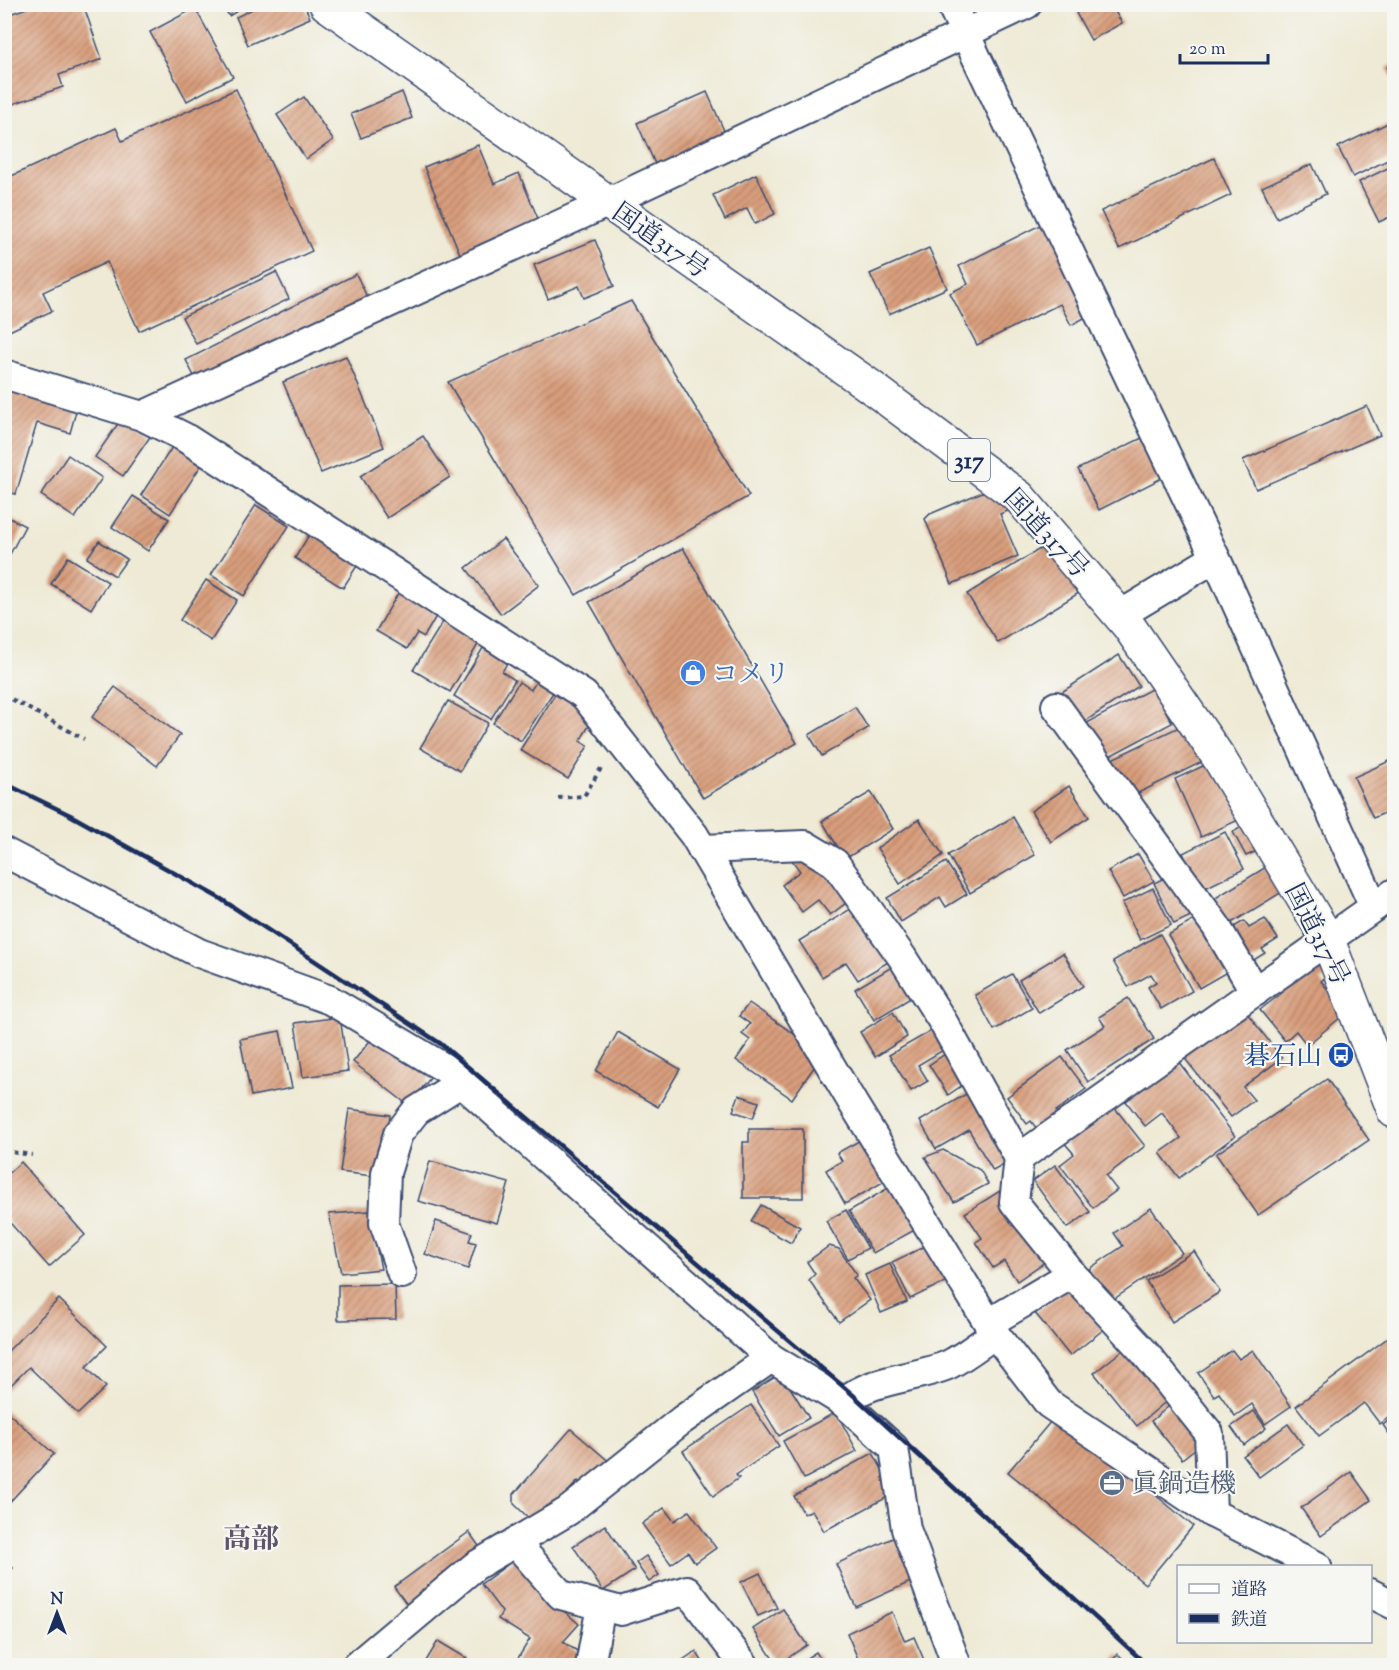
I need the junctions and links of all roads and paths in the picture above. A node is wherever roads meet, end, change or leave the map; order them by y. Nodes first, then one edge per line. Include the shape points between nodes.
1 (326, 4) edge
2 (951, 4) edge
3 (1027, 4) edge
4 (964, 33) junction
5 (609, 202) junction
6 (4, 374) edge
7 (142, 416) junction
8 (1215, 558) junction
9 (1120, 615) junction
10 (4, 695) edge
11 (1056, 705) dead end
12 (84, 739) dead end
13 (619, 741) junction
14 (558, 798) dead end
15 (702, 849) junction
16 (4, 852) edge
17 (1384, 900) edge
18 (1327, 938) junction
19 (1255, 992) junction
20 (462, 1082) junction
21 (1395, 1111) edge
22 (4, 1151) edge
23 (32, 1155) dead end
24 (1018, 1158) junction
25 (402, 1274) dead end
26 (1072, 1274) junction
27 (992, 1329) junction
28 (771, 1358) junction
29 (843, 1402) junction
30 (1212, 1513) junction
31 (515, 1542) junction
32 (1315, 1565) edge
33 (1372, 1594) edge
34 (1395, 1605) edge
35 (601, 1606) junction
36 (356, 1665) edge
37 (590, 1665) edge
38 (746, 1665) edge
39 (957, 1665) edge

1 - 5 highway, 国道317号 / 317
2 - 4 street
3 - 4 street
4 - 5 street
4 - 8 street
5 - 7 street
5 - 9 highway, 国道317号 / 317 via 1019,497
6 - 7 street
7 - 13 street via 261,484 585,695
8 - 9 street
8 - 17 street
9 - 18 highway, 国道317号 / 317 via 1219,758
10 - 12 path
11 - 19 street via 1216,926
13 - 14 path via 584,796
13 - 15 street
15 - 24 street via 805,845 835,863 937,1012
15 - 27 street
16 - 20 street via 199,953 330,1000
17 - 18 street
18 - 19 street
18 - 21 highway, 国道317号 / 317
19 - 24 street
20 - 25 street via 416,1111 398,1134 386,1173 384,1223
20 - 28 street
22 - 23 path
24 - 26 street via 1014,1202
26 - 27 street
26 - 30 street via 1145,1353 1209,1433
27 - 29 street via 948,1364 879,1384 852,1394
27 - 30 street via 1048,1404
28 - 29 street
28 - 31 street via 682,1420 568,1511
29 - 39 street via 894,1448 906,1529
30 - 32 street
31 - 35 street via 561,1595
31 - 36 street via 475,1566
33 - 34 street
35 - 37 street
35 - 38 street via 621,1611 687,1590

